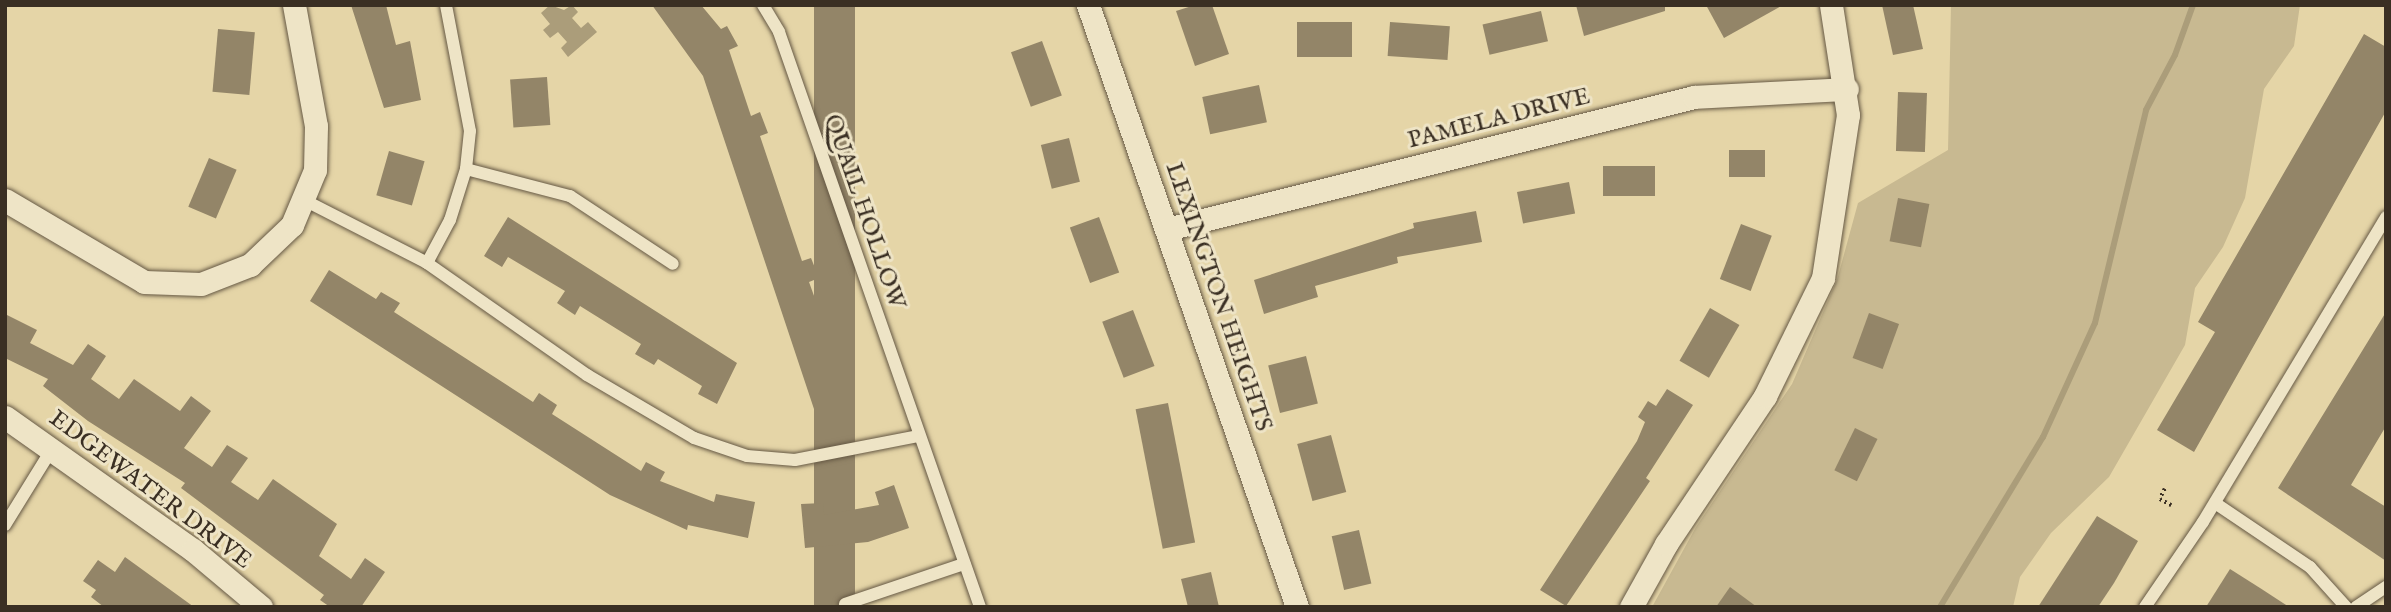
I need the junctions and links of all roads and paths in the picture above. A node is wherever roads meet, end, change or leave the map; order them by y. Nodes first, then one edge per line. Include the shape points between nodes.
1 (294, 5) edge
2 (446, 5) edge
3 (763, 5) edge
4 (1088, 5) edge
5 (1831, 5) edge
6 (1847, 89) junction
7 (466, 169) junction
8 (5, 200) edge
9 (306, 201) junction
10 (2386, 217) edge
11 (1167, 229) junction
12 (427, 263) junction
13 (673, 264) dead end
14 (5, 417) edge
15 (918, 436) junction
16 (52, 449) junction
17 (2165, 489) dead end
18 (2215, 503) junction
19 (2171, 505) dead end
20 (5, 525) edge
21 (964, 564) junction
22 (2386, 587) edge
23 (845, 604) dead end
24 (261, 607) edge
25 (980, 607) edge
26 (1297, 607) edge
27 (1631, 607) edge
28 (2145, 607) edge
29 (2346, 607) edge
30 (2356, 607) edge

1 - 9 street via 318,143
2 - 7 lane via 466,95
3 - 15 lane, QUAIL HOLLOW via 779,32
4 - 11 street, LEXINGTON HEIGHTS
5 - 6 street
6 - 11 street, PAMELA DRIVE via 1694,97
6 - 27 street via 1837,214 1823,278 1765,396 1666,544
7 - 12 lane via 450,220
7 - 13 lane via 570,197
8 - 9 street via 144,282 180,287 221,279 250,265 283,238
9 - 12 lane
10 - 18 lane
11 - 26 street, LEXINGTON HEIGHTS
12 - 15 lane via 587,375 694,438 747,456 795,460
14 - 16 street, EDGEWATER DRIVE
15 - 21 lane, QUAIL HOLLOW
16 - 20 lane
16 - 24 street, EDGEWATER DRIVE
17 - 19 path via 2160,499
18 - 28 lane
18 - 29 lane via 2310,568
21 - 23 lane
21 - 25 lane, QUAIL HOLLOW
22 - 30 lane

